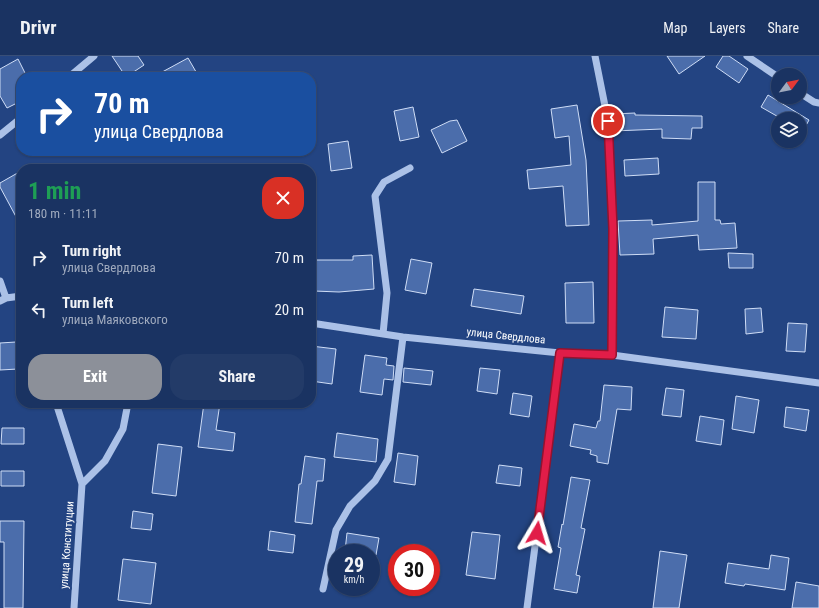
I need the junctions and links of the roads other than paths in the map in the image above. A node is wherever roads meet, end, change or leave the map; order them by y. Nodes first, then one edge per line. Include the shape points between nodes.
1 (94, 56) edge
2 (595, 56) edge
3 (748, 56) edge
4 (75, 72) edge
5 (771, 72) edge
6 (807, 98) edge
7 (819, 103) edge
8 (16, 122) edge
9 (0, 135) edge
10 (410, 168) dead end
11 (0, 281) edge
12 (16, 297) edge
13 (3, 299) edge
14 (316, 324) edge
15 (383, 334) junction
16 (403, 337) junction
17 (560, 353) junction
18 (612, 355) junction
19 (819, 383) edge
20 (58, 408) edge
21 (127, 408) edge
22 (82, 484) junction
23 (323, 589) dead end
24 (74, 608) edge
25 (527, 608) edge

1 - 4 street
2 - 18 street via 608,121 613,229
3 - 5 street
6 - 7 street
8 - 9 street
10 - 15 street via 384,182 375,196 386,293
11 - 13 street
12 - 13 street
14 - 15 street, улица Свердлова
15 - 16 street, улица Свердлова
16 - 17 street, улица Свердлова
16 - 23 street via 388,459 375,481 350,506 336,530
17 - 18 street, улица Свердлова
17 - 25 street
18 - 19 street, улица Свердлова
20 - 22 street, улица Конституции
21 - 22 street via 123,429 105,461
22 - 24 street, улица Конституции

